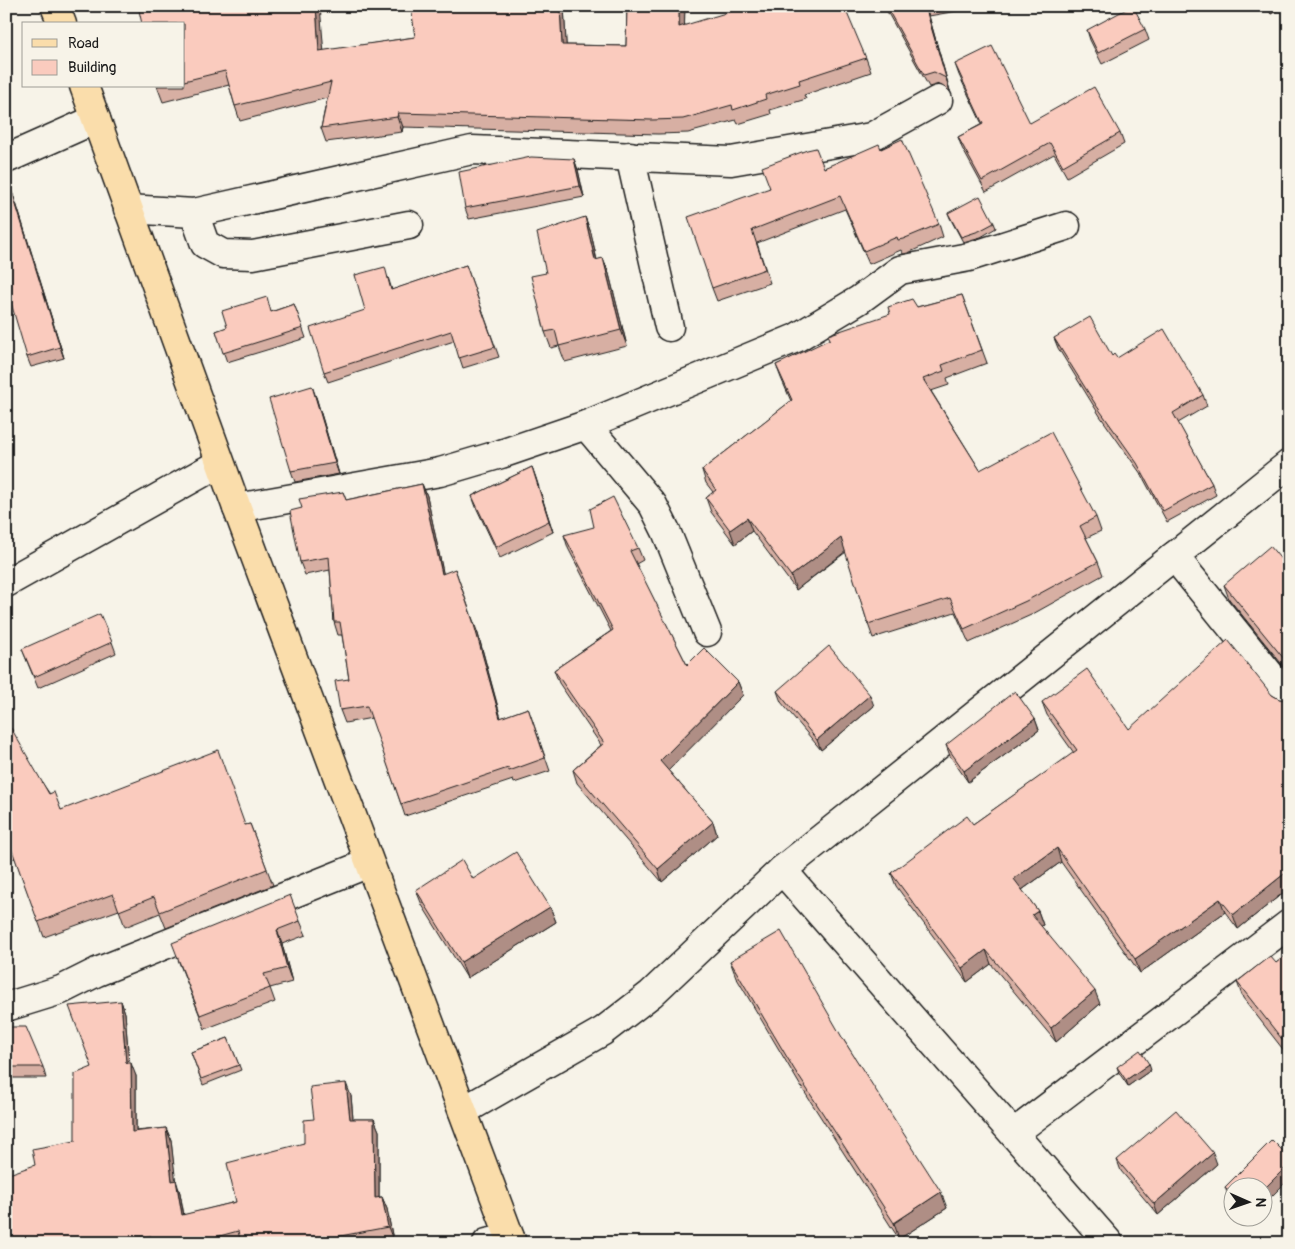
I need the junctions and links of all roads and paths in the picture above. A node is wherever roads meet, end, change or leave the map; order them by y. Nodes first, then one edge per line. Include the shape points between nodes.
1 (55, 6) edge
2 (61, 22) edge
3 (85, 88) edge
4 (938, 100) dead end
5 (96, 119) junction
6 (630, 156) junction
7 (6, 159) edge
8 (128, 209) junction
9 (194, 213) junction
10 (409, 225) dead end
11 (1066, 226) dead end
12 (669, 327) dead end
13 (586, 425) junction
14 (220, 463) junction
15 (1289, 464) edge
16 (237, 508) junction
17 (1174, 556) junction
18 (6, 583) edge
19 (708, 632) dead end
20 (1289, 698) edge
21 (370, 863) junction
22 (782, 870) junction
23 (1289, 924) edge
24 (6, 1007) edge
25 (463, 1111) junction
26 (1014, 1134) junction
27 (503, 1241) edge
28 (1109, 1243) edge

1 - 2 main road
3 - 5 main road
4 - 6 street via 871,137 840,143 731,161
5 - 7 street
5 - 8 main road
6 - 9 street via 472,150
6 - 12 street
8 - 9 street
8 - 14 main road
9 - 10 street via 205,244 223,254 253,255
11 - 13 street via 969,257 900,270 859,300 796,338
13 - 16 street via 440,472
13 - 19 street via 653,505
14 - 16 main road
14 - 18 street
15 - 17 street
16 - 21 main road
17 - 20 street
17 - 22 street
21 - 24 street via 97,972 61,990
21 - 25 main road
22 - 25 street via 650,994 603,1031
22 - 26 street
23 - 26 street
25 - 27 main road
26 - 28 street

